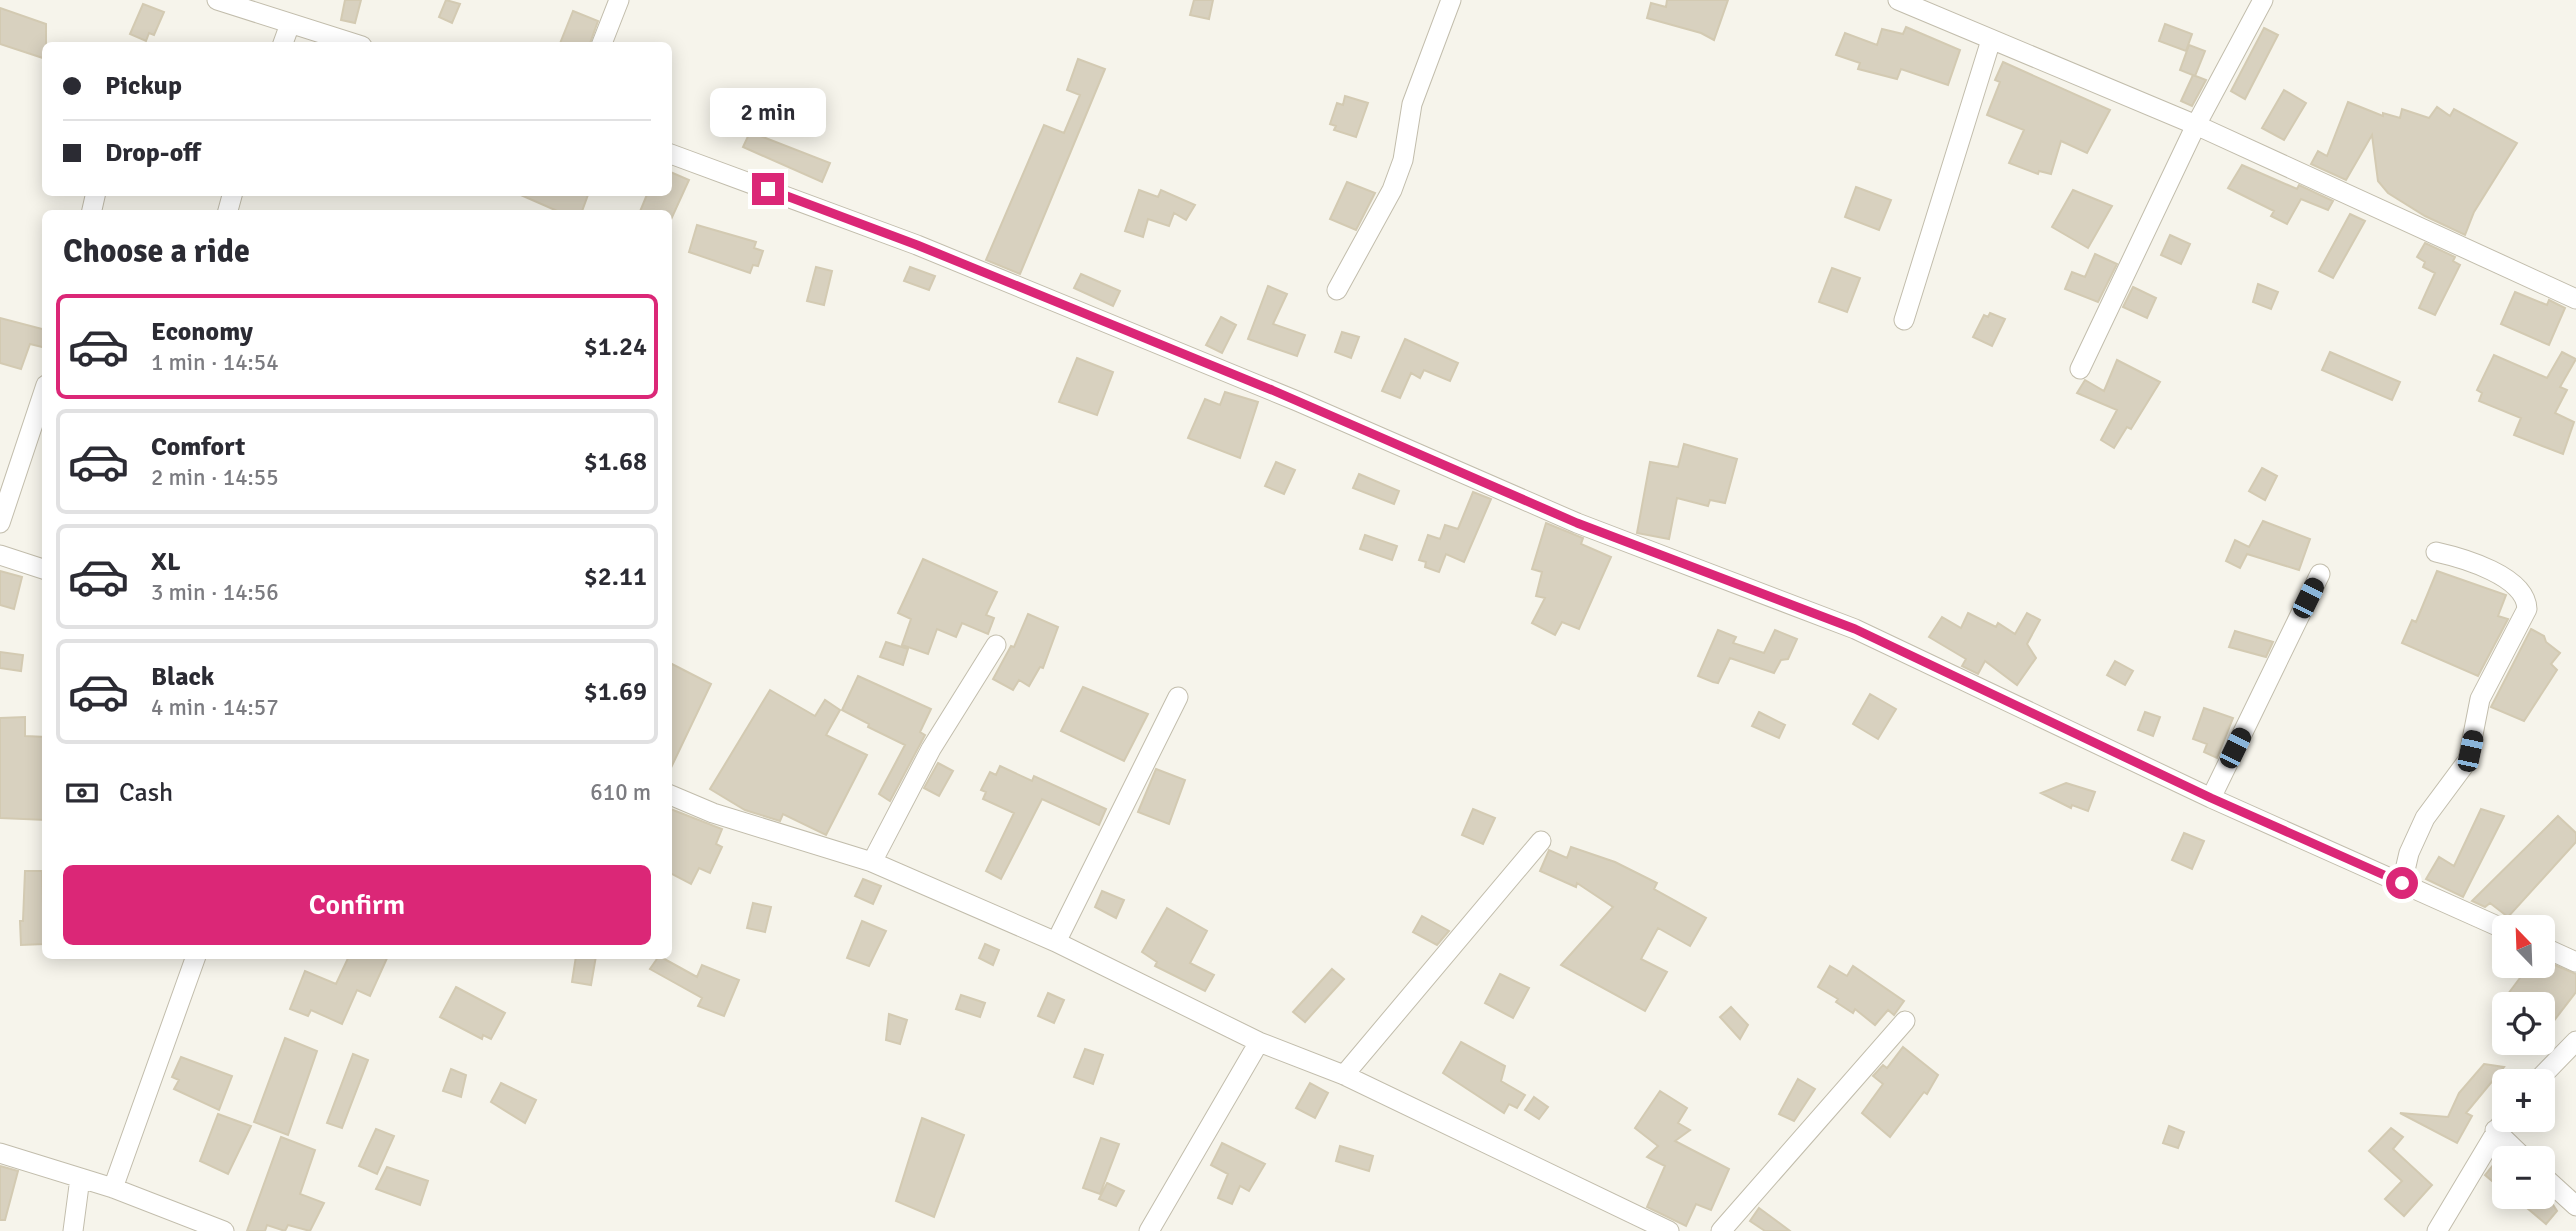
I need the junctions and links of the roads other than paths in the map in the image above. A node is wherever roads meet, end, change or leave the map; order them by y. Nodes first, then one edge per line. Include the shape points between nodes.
1 (218, 0) edge
2 (619, 0) edge
3 (1451, 0) edge
4 (1898, 0) edge
5 (2263, 0) edge
6 (290, 24) junction
7 (1991, 40) junction
8 (283, 42) edge
9 (349, 42) edge
10 (603, 42) edge
11 (2196, 125) junction
12 (672, 154) edge
13 (1338, 290) dead end
14 (2576, 299) edge
15 (1904, 320) dead end
16 (2080, 369) dead end
17 (42, 397) edge
18 (0, 523) edge
19 (2436, 552) dead end
20 (0, 555) edge
21 (42, 569) edge
22 (2320, 574) dead end
23 (996, 645) dead end
24 (1178, 697) dead end
25 (672, 796) edge
26 (2211, 798) junction
27 (1541, 841) dead end
28 (872, 862) junction
29 (2402, 883) junction
30 (2492, 924) edge
31 (1056, 942) junction
32 (2555, 952) edge
33 (195, 959) edge
34 (2576, 962) edge
35 (1905, 1021) dead end
36 (2576, 1041) edge
37 (1259, 1042) junction
38 (2549, 1069) edge
39 (1344, 1075) junction
40 (2496, 1132) edge
41 (0, 1153) edge
42 (79, 1178) junction
43 (2555, 1187) edge
44 (113, 1188) junction
45 (2576, 1206) edge
46 (73, 1231) edge
47 (224, 1231) edge
48 (1149, 1231) edge
49 (1669, 1231) edge
50 (1721, 1231) edge
51 (2437, 1231) edge

1 - 6 street
2 - 10 street
3 - 13 street via 1412,104 1403,160 1392,190
4 - 7 street
5 - 11 street
6 - 8 street
6 - 9 street
7 - 11 street
7 - 15 street
11 - 14 street
11 - 16 street
12 - 26 street via 917,245 1297,401 1577,523 1855,629
17 - 18 street
19 - 29 street via 2503,576 2523,596 2528,609 2480,699 2468,760 2426,818 2409,853
20 - 21 street
22 - 26 street
23 - 28 street via 931,749
24 - 31 street
25 - 28 street via 713,813
26 - 29 street
27 - 39 street
28 - 31 street
29 - 30 street
31 - 37 street
32 - 34 street
33 - 44 street
35 - 50 street
36 - 38 street
37 - 39 street
37 - 48 street
39 - 49 street
40 - 51 street
41 - 42 street
42 - 44 street
42 - 46 street
43 - 45 street
44 - 47 street

